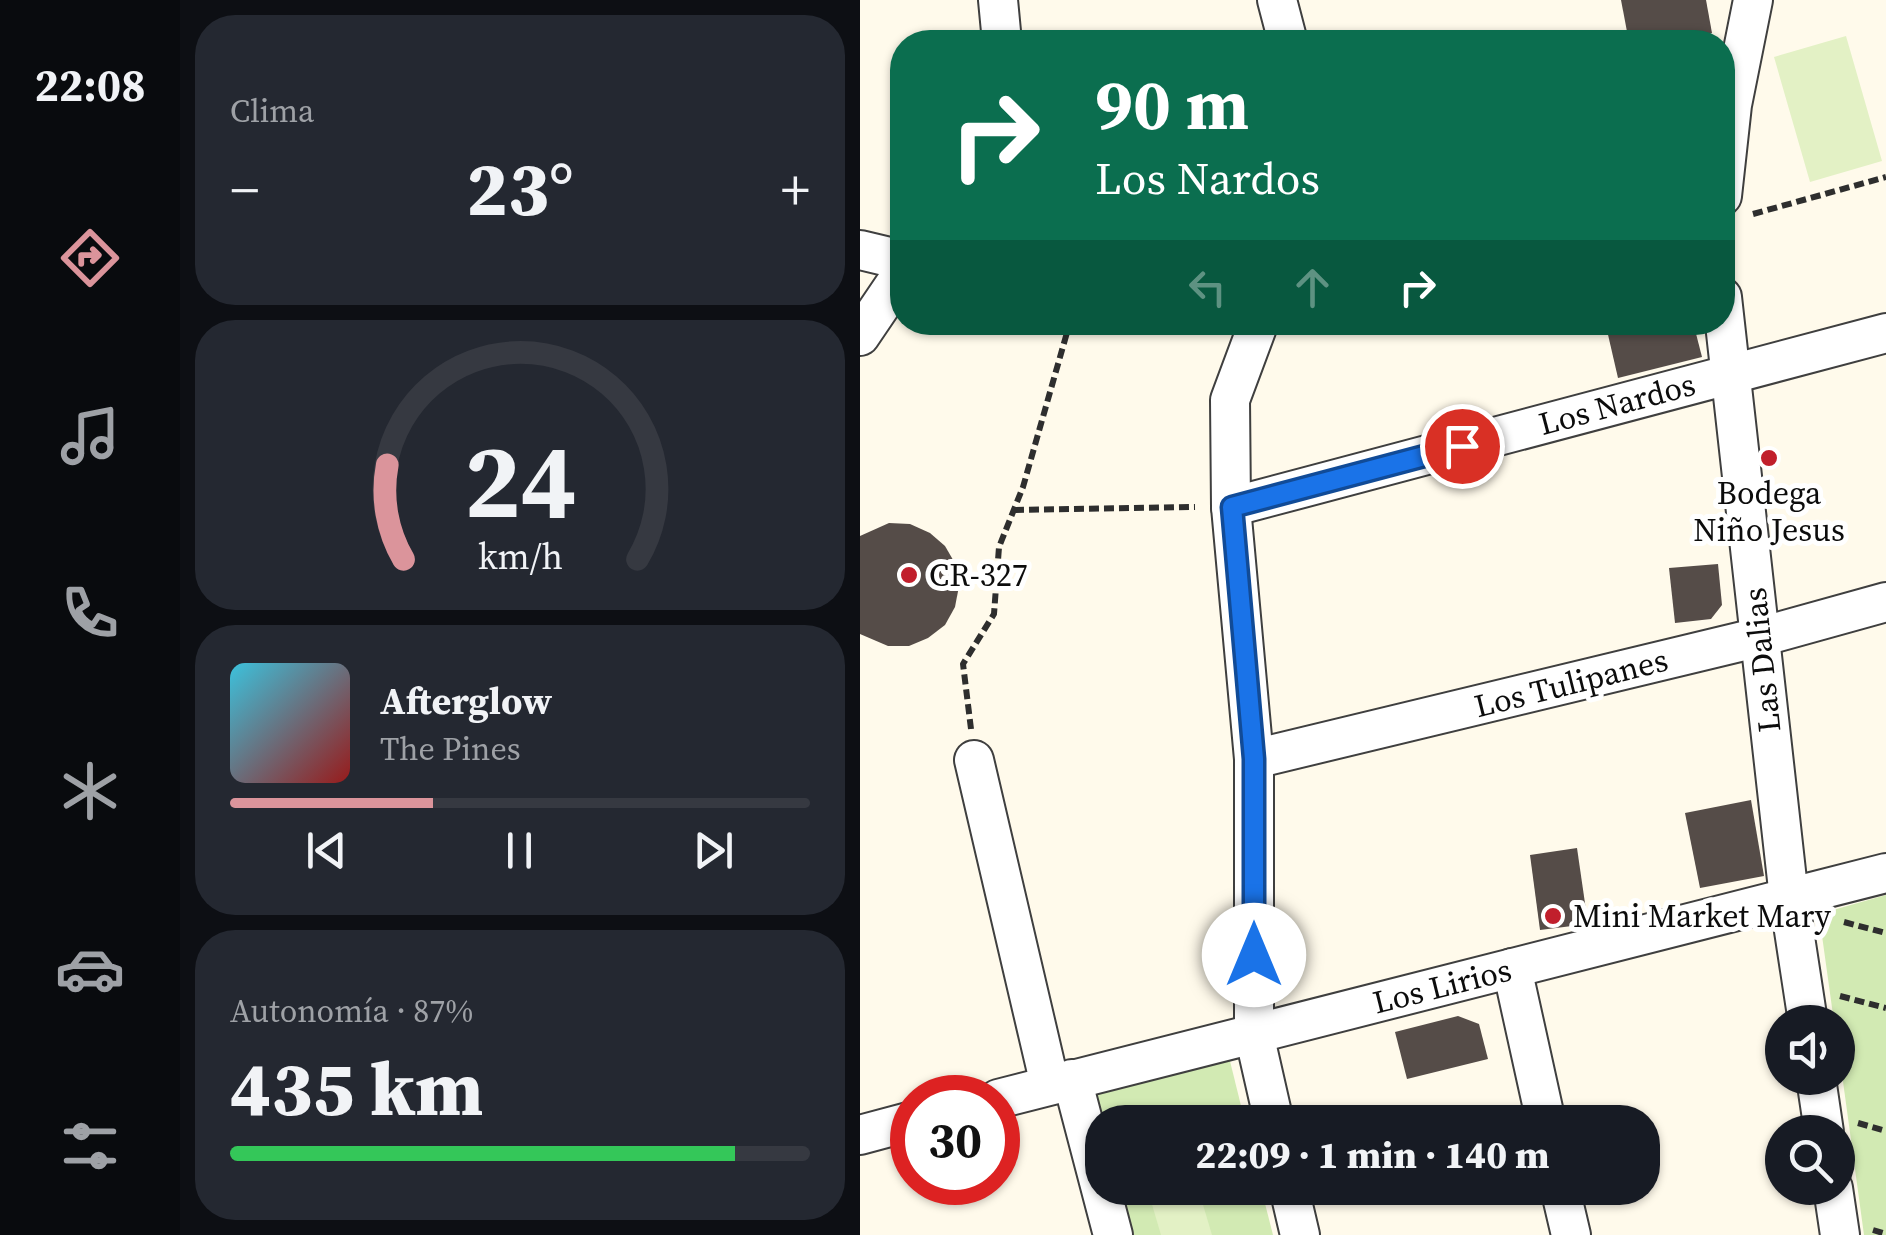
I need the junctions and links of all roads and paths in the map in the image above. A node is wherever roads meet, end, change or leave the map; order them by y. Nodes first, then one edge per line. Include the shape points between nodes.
1 (998, 0) edge
2 (1277, 0) edge
3 (1753, 0) edge
4 (1001, 30) edge
5 (1285, 30) edge
6 (1735, 73) edge
7 (1886, 177) edge
8 (1735, 205) edge
9 (860, 250) edge
10 (890, 257) edge
11 (890, 292) edge
12 (1886, 333) edge
13 (1066, 335) edge
14 (1254, 335) edge
15 (1726, 335) edge
16 (860, 336) edge
17 (1730, 374) junction
18 (1232, 507) junction
19 (1014, 510) junction
20 (1886, 602) edge
21 (1760, 637) junction
22 (1254, 759) junction
23 (974, 760) joint
24 (1886, 873) edge
25 (1789, 898) junction
26 (1512, 968) junction
27 (1834, 994) dead end
28 (1805, 1005) edge
29 (1886, 1008) edge
30 (1254, 1034) junction
31 (1061, 1082) junction
32 (1020, 1093) edge
33 (1270, 1105) edge
34 (1542, 1105) edge
35 (890, 1127) edge
36 (1855, 1128) edge
37 (1886, 1131) edge
38 (860, 1135) edge
39 (1293, 1205) edge
40 (1564, 1205) edge
41 (1836, 1205) edge
42 (1113, 1235) edge
43 (1300, 1235) edge
44 (1571, 1235) edge
45 (1840, 1235) edge

1 - 4 street
2 - 5 street
3 - 6 street
7 - 8 path
9 - 10 street
11 - 16 street
12 - 17 street, Los Nardos
13 - 19 path
14 - 18 street via 1230,400
15 - 17 street, Las Dalias
17 - 18 street, Los Nardos
17 - 21 street, Las Dalias
18 - 19 path
18 - 22 street
19 - 23 path via 999,548 994,614 963,664
20 - 21 street, Los Tulipanes
21 - 22 street, Los Tulipanes
21 - 25 street, Las Dalias
22 - 30 street
23 - 31 street
24 - 25 street, Los Lirios
25 - 26 street, Los Lirios
25 - 28 street, Las Dalias
26 - 30 street, Los Lirios
26 - 34 street
27 - 29 path
30 - 31 street, Los Lirios
30 - 33 street
31 - 32 street, Los Lirios
31 - 42 street
35 - 38 street
36 - 37 path
39 - 43 street
40 - 44 street
41 - 45 street

